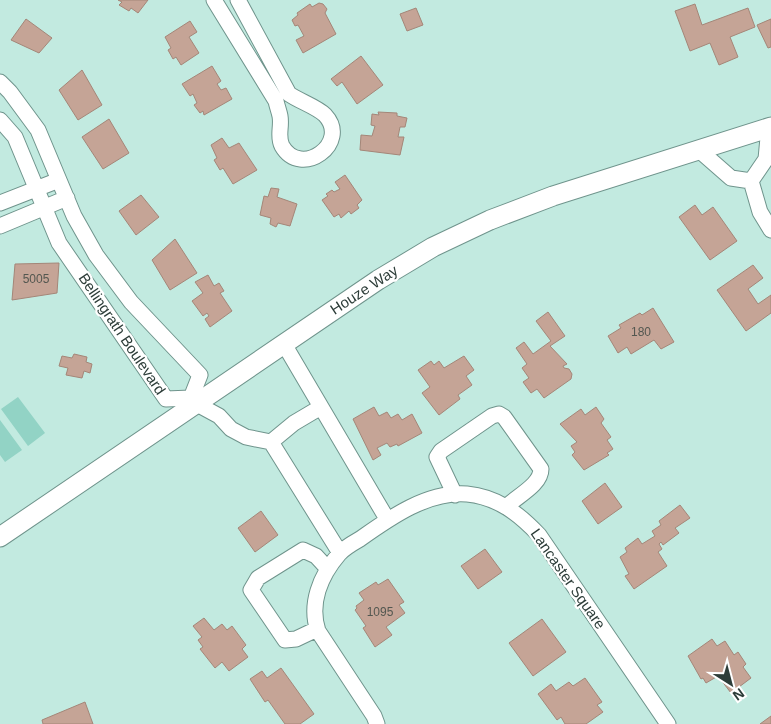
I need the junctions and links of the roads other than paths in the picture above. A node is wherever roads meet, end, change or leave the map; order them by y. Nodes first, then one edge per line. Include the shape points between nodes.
1 (214, 0) edge
2 (238, 0) edge
3 (4, 92) edge
4 (0, 120) edge
5 (770, 127) edge
6 (699, 150) junction
7 (60, 180) junction
8 (751, 181) junction
9 (37, 189) junction
10 (67, 198) junction
11 (0, 203) edge
12 (44, 208) junction
13 (0, 226) edge
14 (771, 230) edge
15 (131, 302) junction
16 (109, 315) junction
17 (284, 344) junction
18 (193, 401) junction
19 (321, 407) junction
20 (271, 442) junction
21 (455, 495) junction
22 (506, 507) junction
23 (388, 519) junction
24 (0, 537) edge
25 (340, 553) junction
26 (328, 569) junction
27 (317, 629) junction
28 (377, 724) edge
29 (668, 724) edge

1 - 2 street via 282,98
3 - 7 street, Bellingrath Boulevard via 38,130
4 - 9 street, Bellingrath Boulevard via 15,136
5 - 6 street, Houze Way
5 - 8 street via 766,159
6 - 8 street via 730,178
6 - 17 street, Houze Way via 553,196 490,220 433,247 378,280
7 - 9 street
7 - 10 street, Bellingrath Boulevard
8 - 14 street via 760,212
9 - 11 street
9 - 12 street, Bellingrath Boulevard
10 - 12 street
10 - 15 street, Bellingrath Boulevard via 96,255
12 - 13 street
12 - 16 street, Bellingrath Boulevard via 59,243
15 - 16 street
15 - 18 street, Bellingrath Boulevard via 200,375
16 - 18 street, Bellingrath Boulevard via 166,400
17 - 18 street, Houze Way
17 - 19 street
18 - 20 street via 219,416 231,430 246,438
18 - 24 street, Houze Way
19 - 20 street
19 - 23 street
20 - 25 street
21 - 22 street, Lancaster Square via 468,494
21 - 22 street via 437,457 441,451 499,414 504,416 541,469 536,484
21 - 23 street, Lancaster Square via 423,502
22 - 29 street, Lancaster Square via 539,534
23 - 25 street, Lancaster Square
25 - 26 street, Lancaster Square
26 - 27 street, Lancaster Square via 318,585 313,616
26 - 27 street via 316,556 303,550 258,578 251,590 285,640 296,639
27 - 28 street, Lancaster Square

